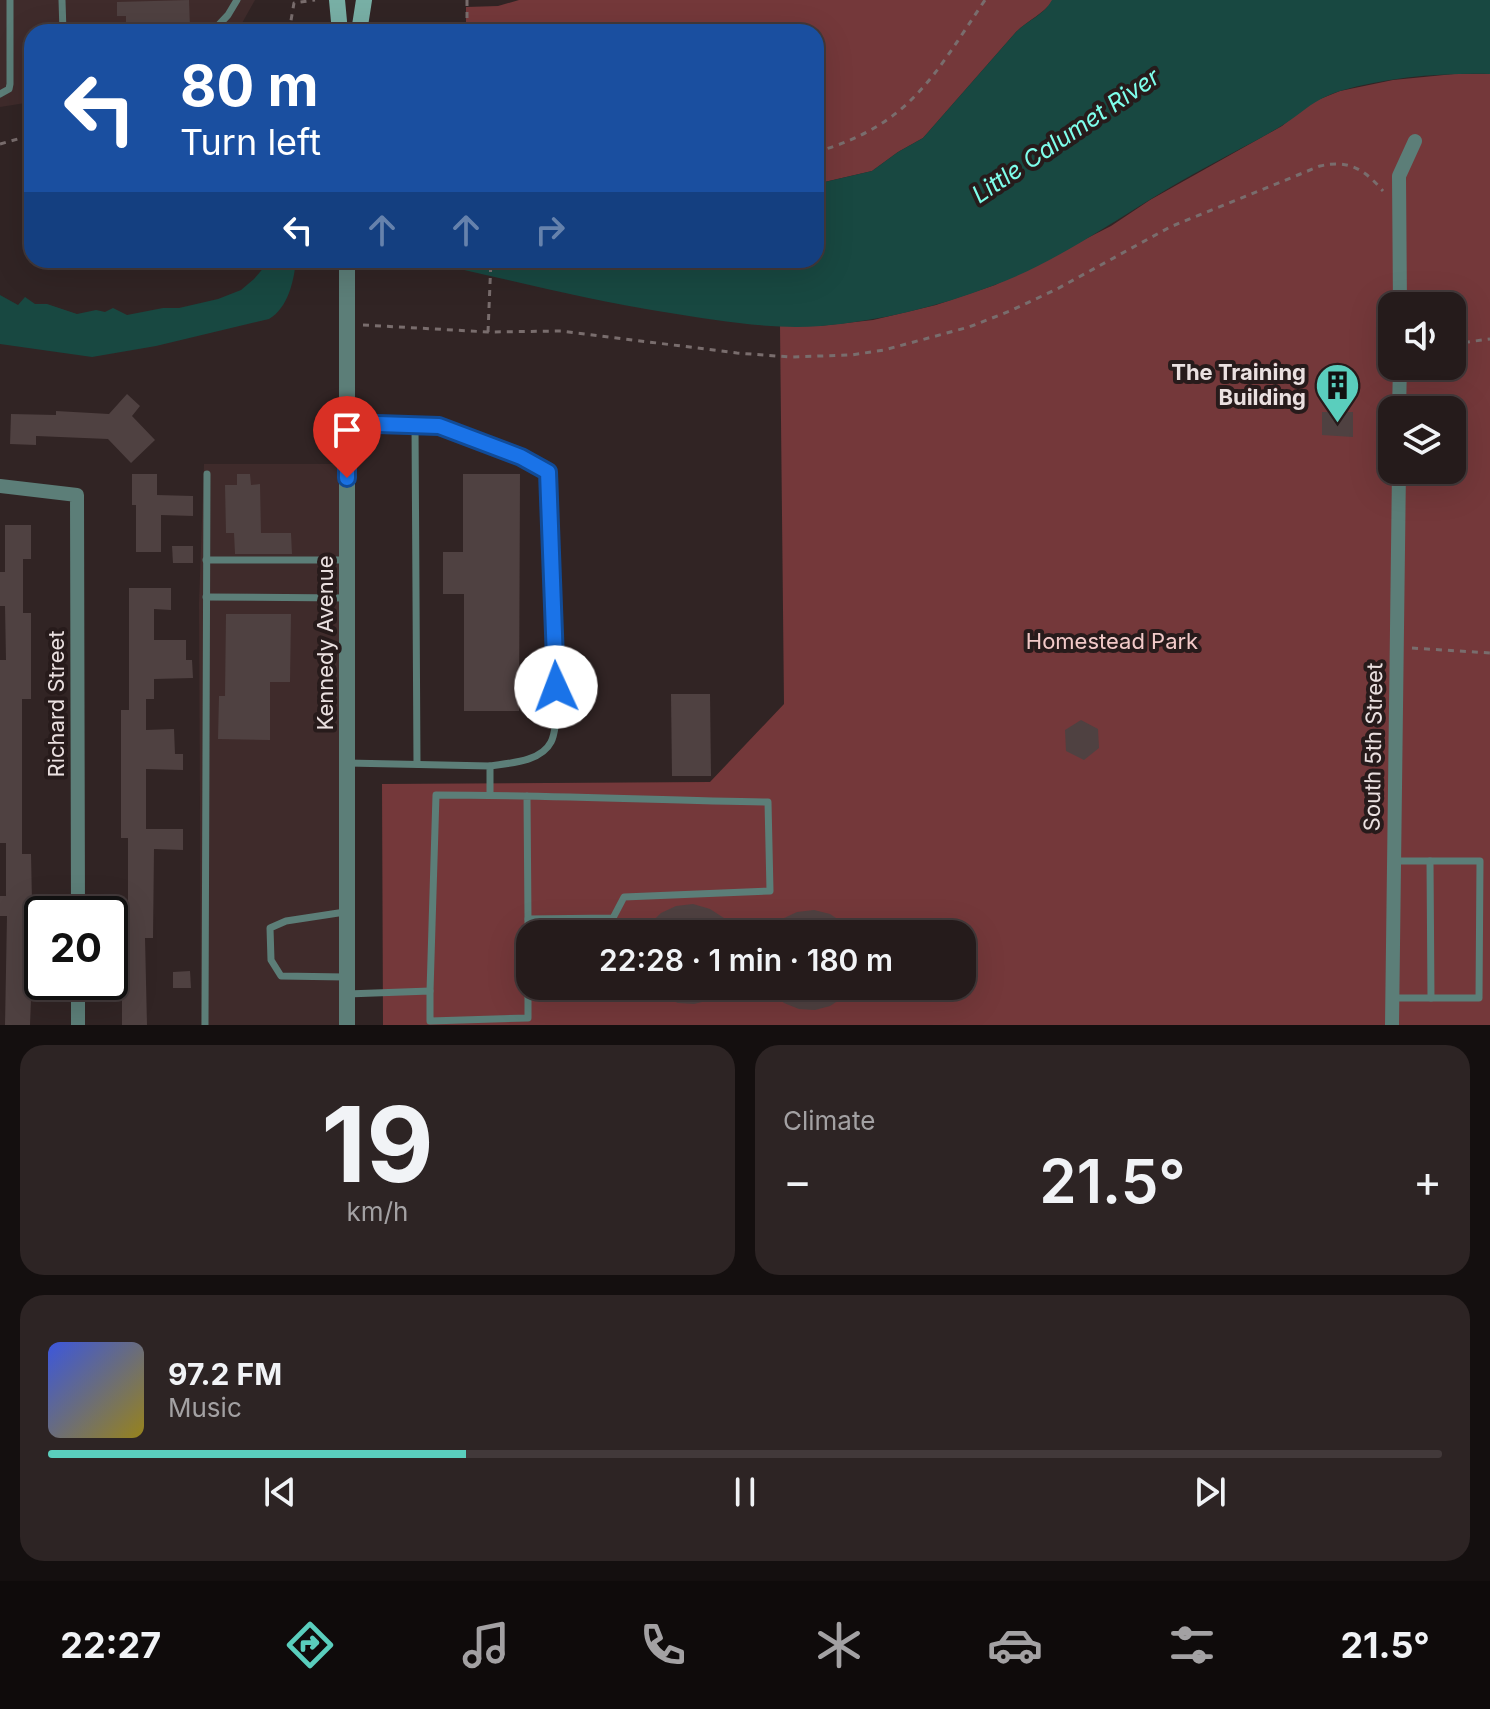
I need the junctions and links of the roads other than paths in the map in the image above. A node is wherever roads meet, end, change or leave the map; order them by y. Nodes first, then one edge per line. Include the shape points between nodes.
1 (10, 0) edge
2 (62, 0) edge
3 (237, 0) edge
4 (337, 0) edge
5 (364, 0) edge
6 (63, 24) edge
7 (220, 24) edge
8 (339, 24) edge
9 (360, 24) edge
10 (0, 94) edge
11 (1415, 141) dead end
12 (347, 268) edge
13 (1400, 292) edge
14 (347, 423) junction
15 (415, 424) junction
16 (207, 474) dead end
17 (1399, 484) edge
18 (0, 486) edge
19 (206, 560) junction
20 (347, 560) junction
21 (206, 597) junction
22 (347, 598) junction
23 (347, 763) junction
24 (417, 764) junction
25 (490, 766) junction
26 (490, 795) junction
27 (527, 796) junction
28 (1394, 861) junction
29 (1430, 861) junction
30 (78, 896) edge
31 (347, 912) junction
32 (528, 919) junction
33 (347, 985) junction
34 (430, 991) junction
35 (1393, 998) junction
36 (1431, 998) junction
37 (1479, 998) junction
38 (1490, 999) edge
39 (78, 1000) edge
40 (78, 1025) edge
41 (205, 1025) edge
42 (347, 1025) edge
43 (1392, 1025) edge

1 - 10 lane via 10,84
2 - 6 lane
3 - 7 lane
4 - 8 main road
5 - 9 main road
11 - 13 street via 1399,176
12 - 14 street, Kennedy Avenue
14 - 15 lane
14 - 20 street, Kennedy Avenue
15 - 24 lane
15 - 25 lane via 439,426 521,457 548,472 551,481 557,716 552,742 542,753
16 - 19 lane
17 - 28 street, South 5th Street
18 - 30 street, Richard Street via 77,495
19 - 20 lane
19 - 21 lane
20 - 22 street, Kennedy Avenue
21 - 22 lane
21 - 41 lane
22 - 23 street, Kennedy Avenue
23 - 24 lane
23 - 31 street, Kennedy Avenue
24 - 25 lane
25 - 26 lane
26 - 27 lane
26 - 34 lane via 436,795
27 - 32 lane
27 - 32 lane via 768,802 770,891 624,897 613,918
28 - 29 lane
28 - 35 street, South 5th Street
29 - 36 lane
29 - 37 lane via 1480,861
31 - 33 street, Kennedy Avenue
31 - 33 lane via 270,928 271,960 281,976
32 - 34 lane via 528,1018 430,1021
33 - 34 lane
33 - 42 street, Kennedy Avenue
35 - 36 lane
35 - 43 street, South 5th Street
36 - 37 lane
37 - 38 lane
39 - 40 street

